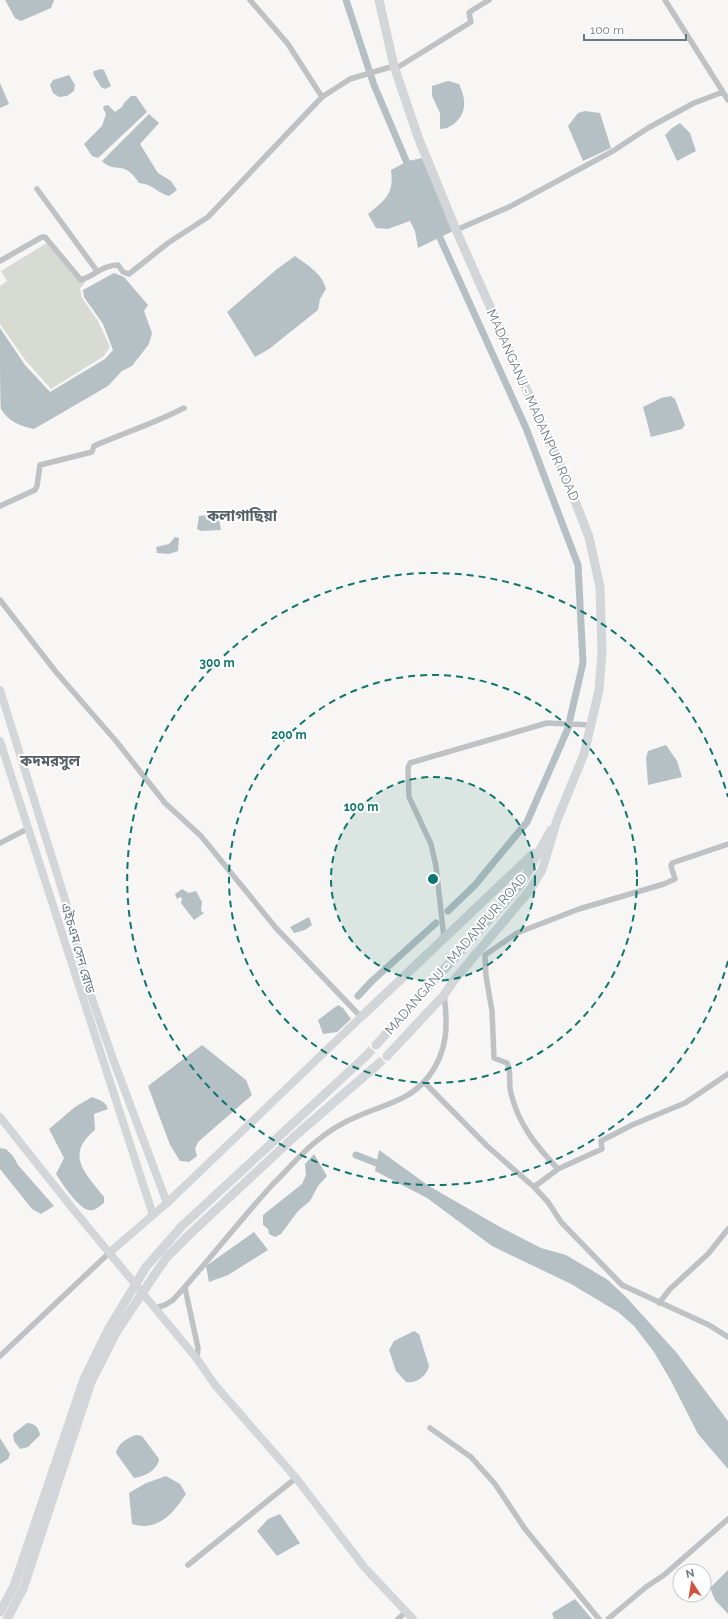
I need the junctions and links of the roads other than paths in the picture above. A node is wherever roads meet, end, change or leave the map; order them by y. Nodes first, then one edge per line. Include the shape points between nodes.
1 (250, 0) edge
2 (379, 0) edge
3 (489, 0) edge
4 (664, 0) edge
5 (393, 67) junction
6 (723, 92) junction
7 (322, 97) junction
8 (728, 100) edge
9 (37, 189) dead end
10 (456, 230) junction
11 (0, 261) edge
12 (97, 271) junction
13 (184, 408) dead end
14 (0, 506) edge
15 (0, 600) edge
16 (0, 690) edge
17 (591, 725) junction
18 (0, 742) edge
19 (557, 820) junction
20 (29, 828) junction
21 (0, 843) edge
22 (543, 843) junction
23 (728, 844) edge
24 (444, 938) junction
25 (444, 995) junction
26 (361, 1017) junction
27 (376, 1045) tunnel mouth
28 (366, 1056) tunnel mouth
29 (387, 1056) tunnel mouth
30 (376, 1066) tunnel mouth
31 (728, 1074) edge
32 (424, 1082) junction
33 (0, 1117) edge
34 (558, 1169) junction
35 (534, 1187) junction
36 (167, 1203) junction
37 (153, 1215) junction
38 (728, 1229) edge
39 (109, 1253) junction
40 (185, 1288) junction
41 (659, 1303) junction
42 (155, 1308) junction
43 (728, 1337) edge
44 (0, 1356) edge
45 (198, 1359) junction
46 (430, 1428) dead end
47 (296, 1478) junction
48 (728, 1520) edge
49 (188, 1565) dead end
50 (407, 1611) junction
51 (0, 1612) edge
52 (7, 1619) edge
53 (398, 1619) edge
54 (414, 1619) edge
55 (599, 1619) edge
56 (608, 1619) edge

1 - 7 street via 288,44
2 - 5 main road, MADANGANJ - MADANPUR ROAD
3 - 5 street via 469,13 471,22
4 - 6 street
5 - 7 street via 350,79
5 - 10 main road, MADANGANJ - MADANPUR ROAD
6 - 8 street
6 - 10 street via 694,103 613,151 509,206
7 - 12 street via 208,217 168,243 129,274 123,272 118,265
9 - 12 street
10 - 17 main road, MADANGANJ - MADANPUR ROAD via 568,483 589,537 600,587 602,652 599,690
11 - 12 street via 37,238 45,237 81,280
13 - 14 street via 122,436 110,438 94,446 92,452 40,465 35,490
15 - 26 street via 165,803 201,836 276,928
16 - 36 main road, এইচএম সেন রোড via 68,909 88,984
17 - 19 main road, MADANGANJ - MADANPUR ROAD via 584,754
17 - 24 street via 547,722 410,763 410,797 431,844
18 - 20 main road, এইচএম সেন রোড
19 - 22 main road, MADANGANJ - MADANPUR ROAD
19 - 25 main road, MADANGANJ - MADANPUR ROAD via 545,864 530,890
20 - 21 street
20 - 37 main road, এইচএম সেন রোড
22 - 24 main road via 522,866
22 - 27 main road, MADANGANJ - MADANPUR ROAD via 521,884
23 - 34 street via 672,863 675,879 579,909 524,930 485,955 492,1011 494,1058 508,1062 510,1091 515,1108 530,1138
24 - 26 main road
25 - 29 main road, MADANGANJ - MADANPUR ROAD
25 - 32 street via 447,1026 444,1047 437,1064
26 - 36 main road
28 - 51 main road via 182,1226 146,1267 109,1328 84,1379 14,1586
30 - 52 main road via 189,1235 167,1257 155,1274 117,1331 91,1382 23,1589
31 - 34 street via 685,1103 626,1128 601,1141 602,1149
32 - 35 street via 487,1146
32 - 40 street via 398,1102 371,1110 346,1122 312,1145 245,1215
33 - 39 main road
34 - 35 street
35 - 41 street via 561,1222 613,1277 622,1285
36 - 37 main road
37 - 39 main road
38 - 41 street via 708,1254 670,1289
39 - 42 main road
39 - 44 street
40 - 42 street via 173,1300
40 - 45 street
41 - 43 street via 709,1325
42 - 45 main road
45 - 47 main road via 215,1385
46 - 55 street via 470,1457 495,1484 525,1529
47 - 49 street
47 - 50 main road via 365,1568
48 - 56 street
50 - 53 street
50 - 54 main road

